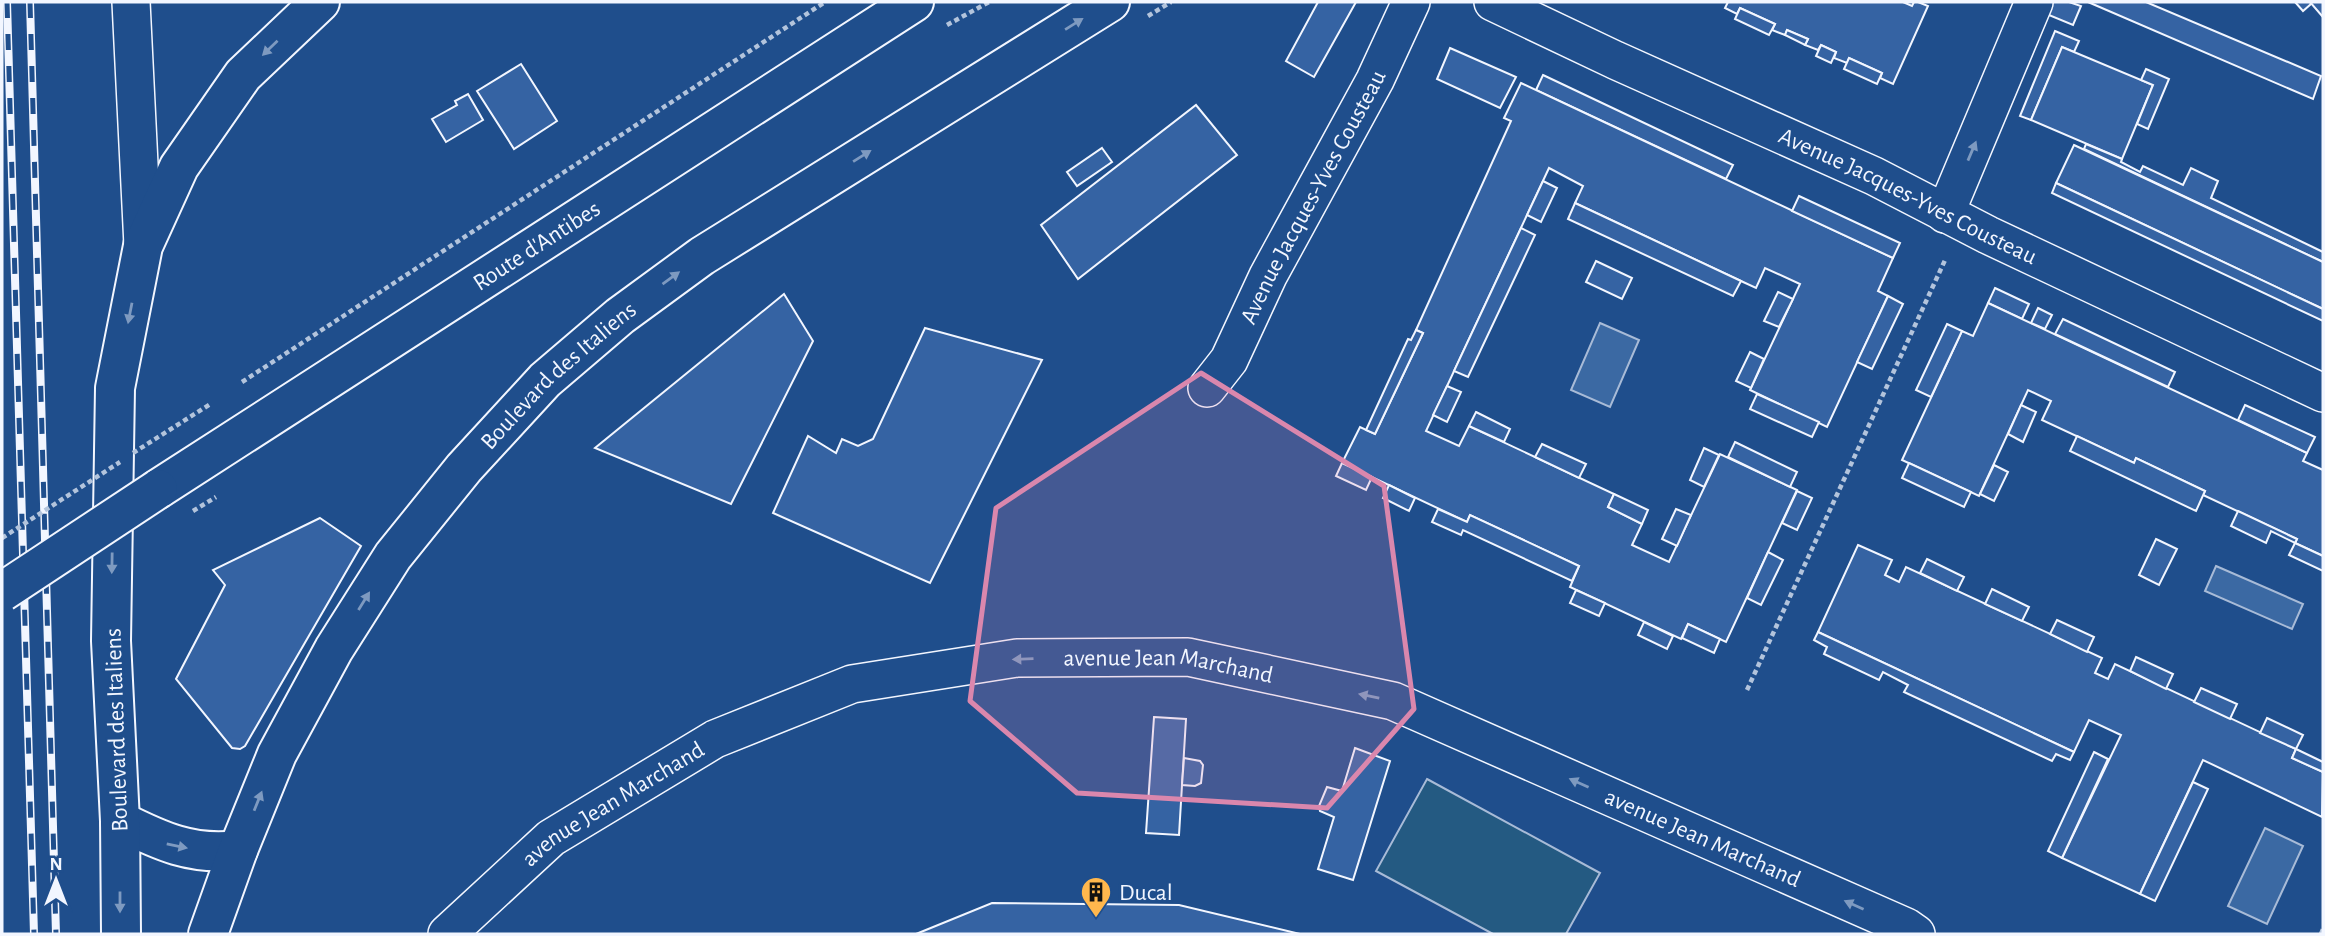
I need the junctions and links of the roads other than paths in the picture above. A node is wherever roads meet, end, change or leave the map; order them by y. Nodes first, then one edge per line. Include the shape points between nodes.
1 (131, 2) edge
2 (320, 2) edge
3 (914, 2) edge
4 (1110, 2) edge
5 (1411, 2) edge
6 (1493, 2) edge
7 (2034, 2) edge
8 (1953, 218) junction
9 (143, 246) junction
10 (1207, 388) dead end
11 (2323, 393) edge
12 (2, 592) edge
13 (120, 821) junction
14 (238, 850) junction
15 (121, 934) edge
16 (208, 934) edge
17 (447, 934) edge
18 (1916, 934) edge

1 - 9 street
2 -> 9 main road, Boulevard des Italiens via 243,75 179,167
3 - 12 main road, Route d'Antibes, bridge
14 -> 4 main road, Boulevard des Italiens via 277,754 334,649 393,556 464,468 545,380 620,316 702,256
5 - 10 street, Avenue Jacques-Yves Cousteau via 1229,360
6 - 8 street, Avenue Jacques-Yves Cousteau via 1874,176
8 -> 7 street
8 - 11 street, Avenue Jacques-Yves Cousteau
9 -> 13 main road, Boulevard des Italiens via 115,388 111,641
13 -> 14 main road via 163,843 214,853
13 -> 15 main road, Boulevard des Italiens
14 - 16 main road, Boulevard des Italiens
18 -> 17 street, avenue Jean Marchand via 1393,701 1188,657 1017,658 852,684 715,739 551,838

